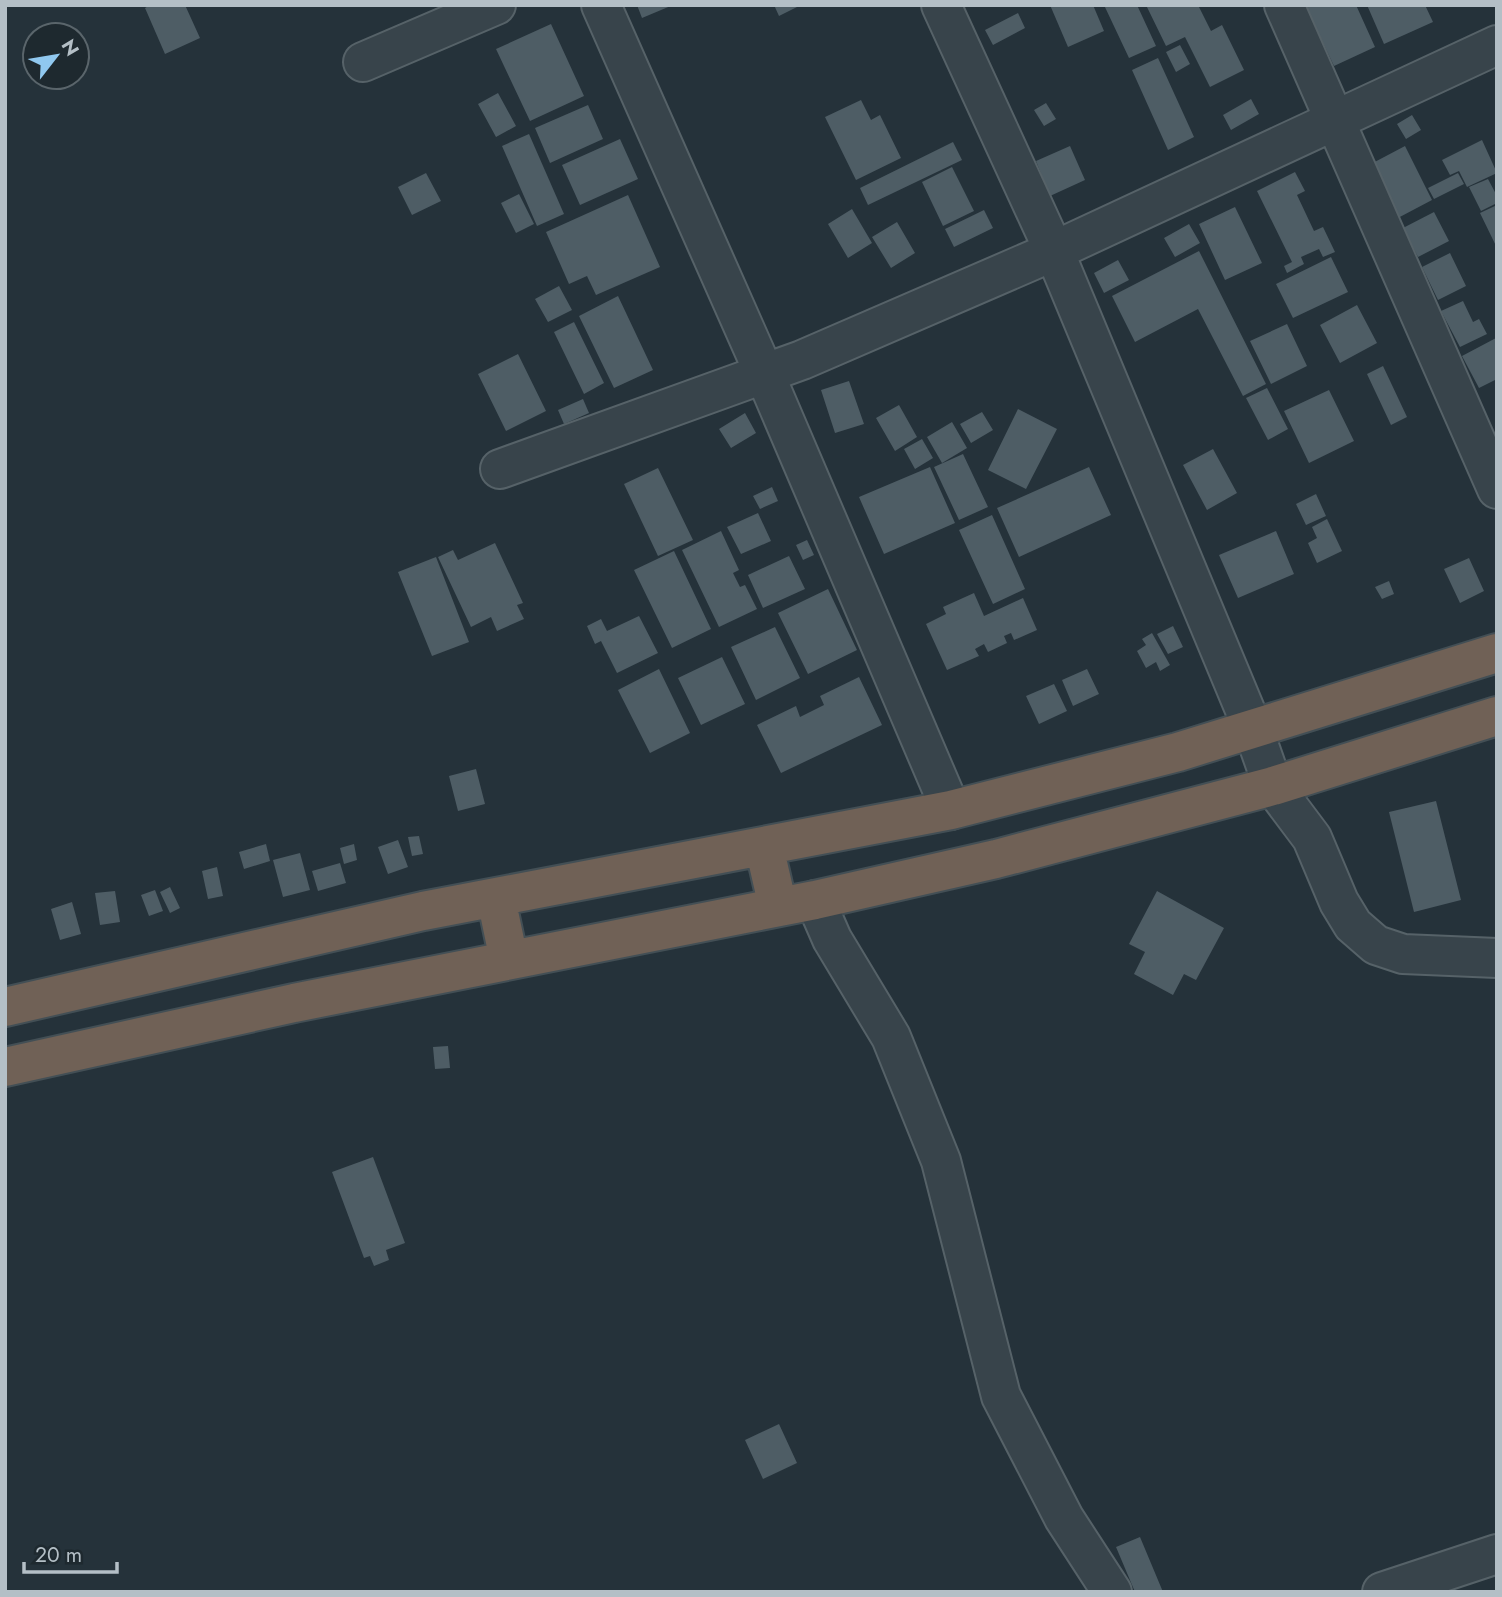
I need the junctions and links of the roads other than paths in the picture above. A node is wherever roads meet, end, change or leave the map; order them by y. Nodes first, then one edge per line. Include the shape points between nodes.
1 (496, 5) edge
2 (601, 5) edge
3 (941, 5) edge
4 (1284, 5) edge
5 (1497, 45) edge
6 (363, 62) dead end
7 (1336, 120) junction
8 (1054, 251) junction
9 (765, 375) junction
10 (500, 469) dead end
11 (1497, 489) edge
12 (1497, 653) edge
13 (1497, 716) edge
14 (1253, 729) junction
15 (1273, 786) junction
16 (951, 810) junction
17 (764, 846) junction
18 (496, 898) junction
19 (796, 903) junction
20 (1497, 958) edge
21 (509, 960) junction
22 (5, 1007) edge
23 (5, 1067) edge
24 (1497, 1554) edge
25 (1112, 1592) edge
26 (1382, 1592) edge

1 - 6 street
2 - 9 street
3 - 8 street
4 - 7 street
5 - 7 street
7 - 8 street
7 - 11 street
8 - 9 street
8 - 14 street
9 - 10 street
9 - 16 street
12 - 14 highway
13 - 15 highway
14 - 15 street
14 - 16 highway
15 - 19 highway via 996,859
15 - 20 street via 1312,838 1353,925 1376,945 1403,954
16 - 17 highway
17 - 18 highway
17 - 19 highway
18 - 21 highway
18 - 22 highway
19 - 21 highway
19 - 25 street via 832,939 891,1037 941,1161 1001,1396 1064,1518
21 - 23 highway
24 - 26 street

